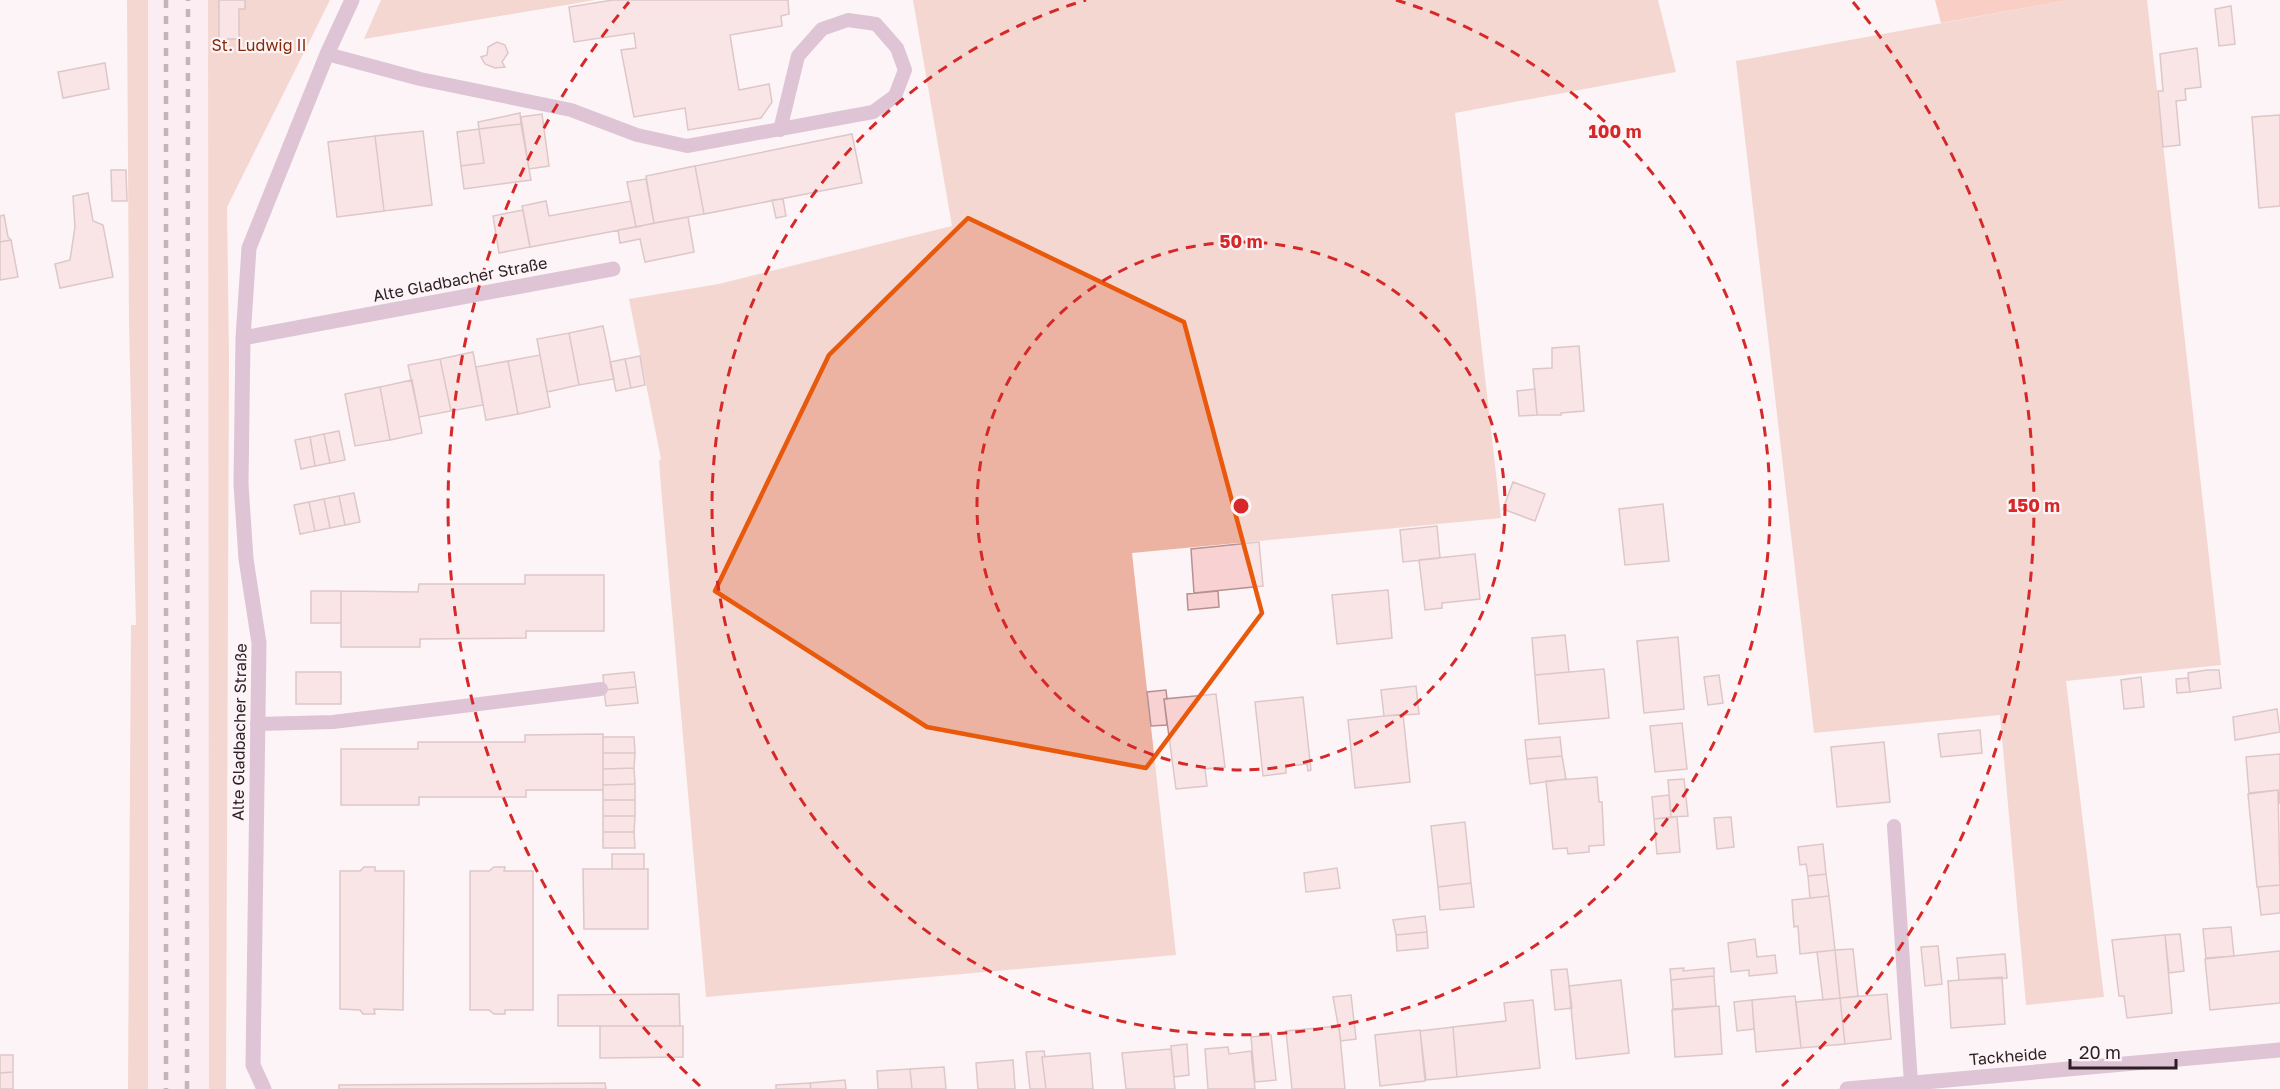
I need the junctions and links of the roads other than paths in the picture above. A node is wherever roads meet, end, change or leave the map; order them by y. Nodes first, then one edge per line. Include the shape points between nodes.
1 (352, 0) edge
2 (327, 54) junction
3 (780, 130) junction
4 (613, 269) dead end
5 (243, 338) junction
6 (601, 689) dead end
7 (257, 724) junction
8 (1893, 826) dead end
9 (2280, 1050) edge
10 (1911, 1083) junction
11 (264, 1089) edge
12 (1847, 1089) edge

1 - 2 street, Alte Gladbacher Straße
2 - 3 lane via 420,79 571,110 637,135 687,146
2 - 5 street, Alte Gladbacher Straße via 249,248
3 - 3 lane via 873,112 895,96 905,70 897,48 876,24 848,20 822,29 798,56
4 - 5 street, Alte Gladbacher Straße
5 - 7 street, Alte Gladbacher Straße via 240,484 259,643
6 - 7 lane via 333,722
7 - 11 street, Alte Gladbacher Straße via 253,1065
8 - 10 lane
9 - 10 street, Tackheide
10 - 12 street, Tackheide

